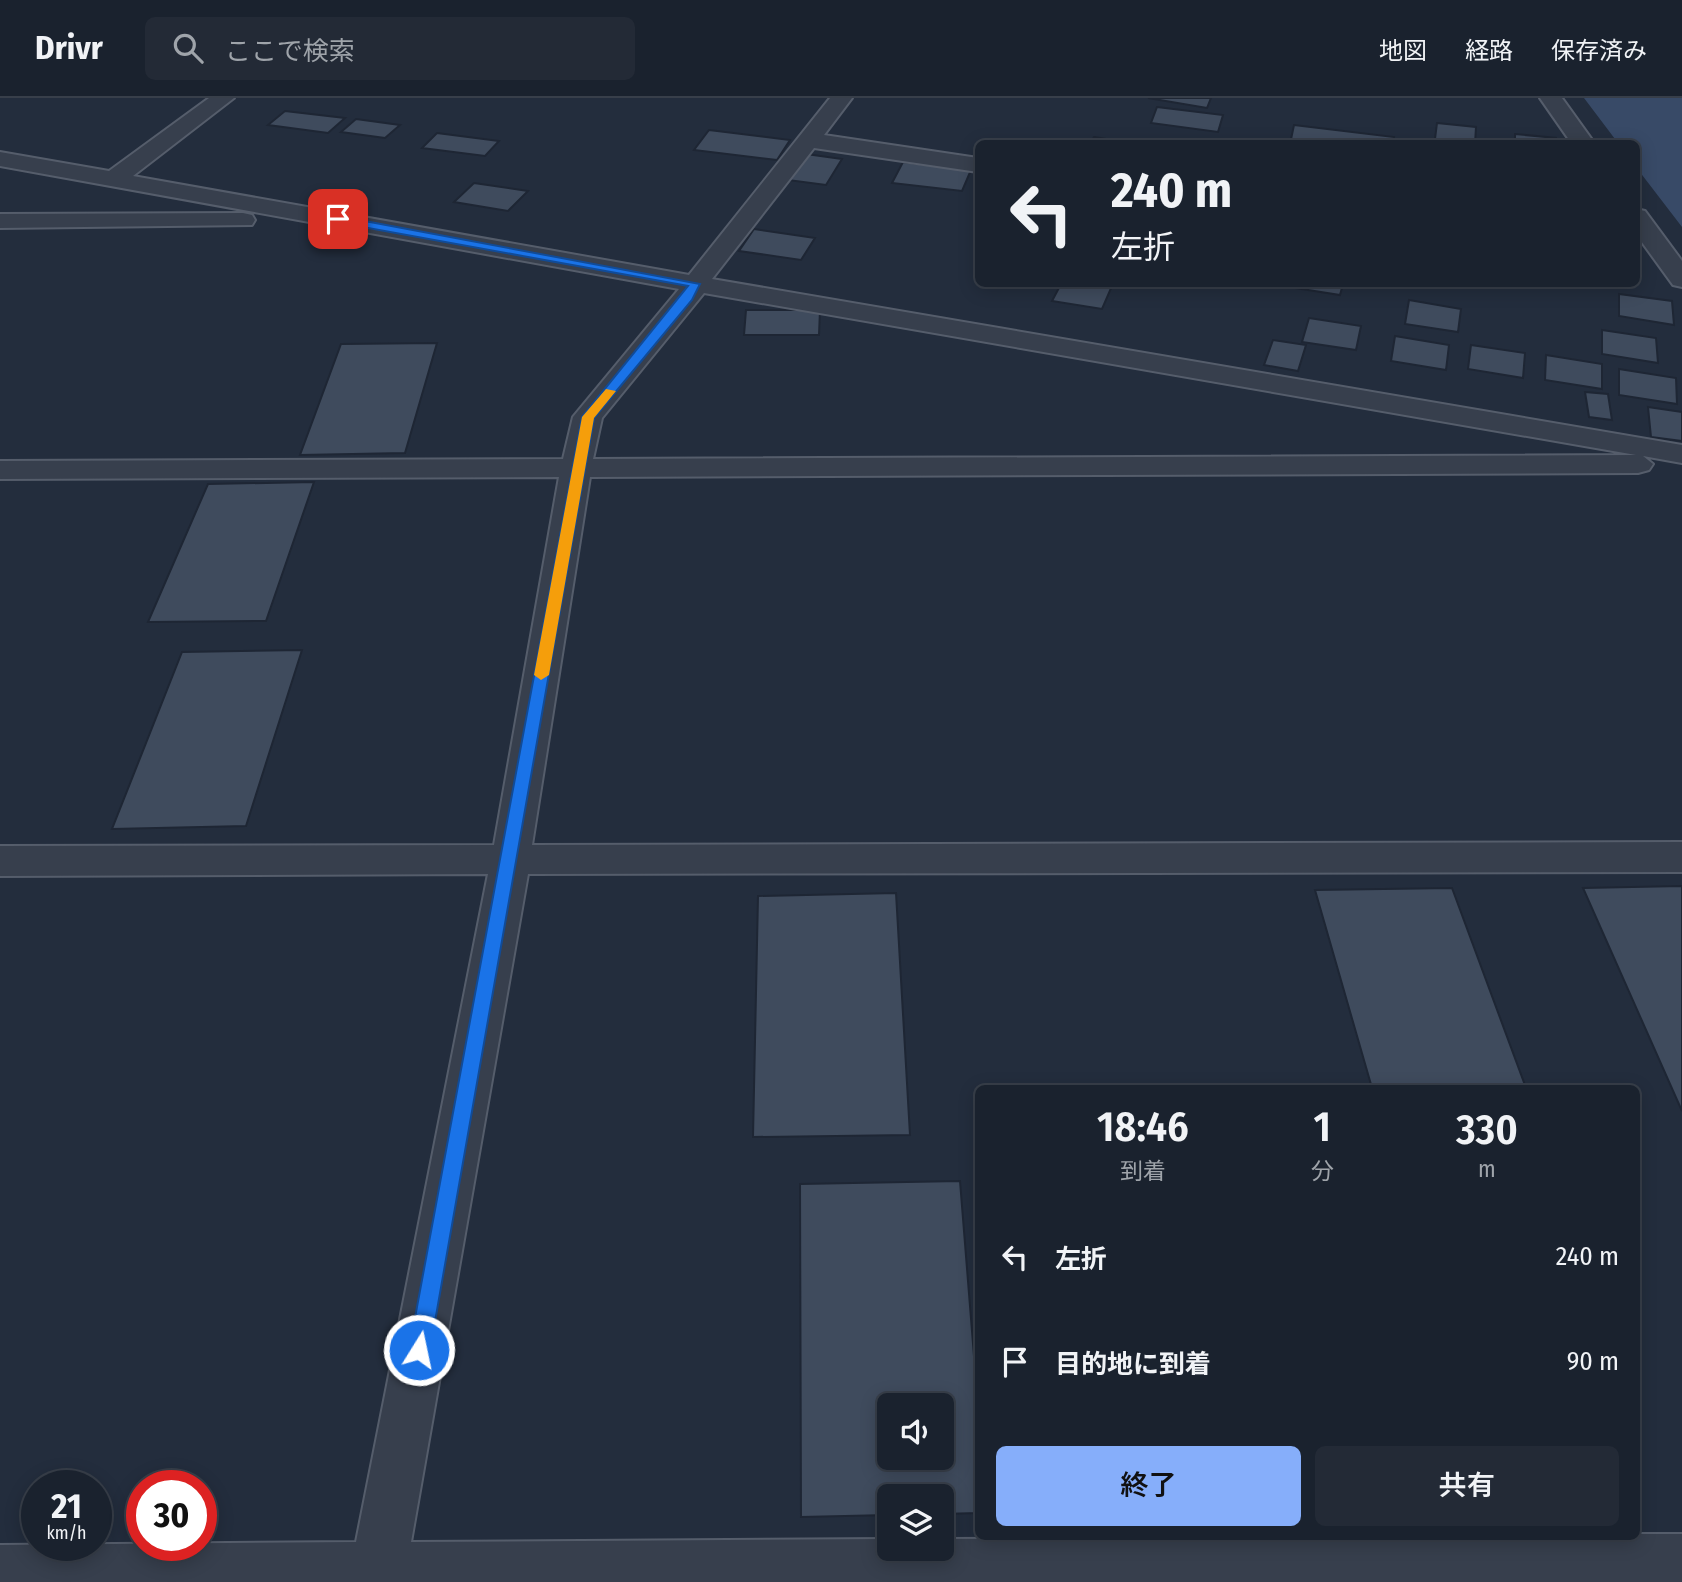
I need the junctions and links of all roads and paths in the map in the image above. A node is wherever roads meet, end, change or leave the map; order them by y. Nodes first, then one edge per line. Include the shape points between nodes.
1 (223, 98) edge
2 (841, 98) edge
3 (1551, 98) edge
4 (809, 140) junction
5 (1581, 140) edge
6 (0, 159) edge
7 (975, 165) edge
8 (114, 179) junction
9 (0, 221) edge
10 (1640, 222) edge
11 (1640, 264) edge
12 (1678, 274) edge
13 (692, 291) junction
14 (1682, 454) edge
15 (1682, 464) edge
16 (576, 468) junction
17 (0, 470) edge
18 (1682, 857) edge
19 (511, 858) junction
20 (0, 861) edge
21 (1682, 1561) edge
22 (0, 1572) edge
23 (378, 1575) edge

1 - 8 street
2 - 4 street
3 - 5 street
4 - 7 street
4 - 13 street
6 - 8 street
8 - 13 street
9 - 13 street via 259,220
10 - 12 street
11 - 12 street
13 - 14 street
13 - 16 street via 588,417
15 - 16 street
16 - 17 street
16 - 19 street
18 - 19 street
19 - 20 street
19 - 23 street
21 - 23 street
22 - 23 street

